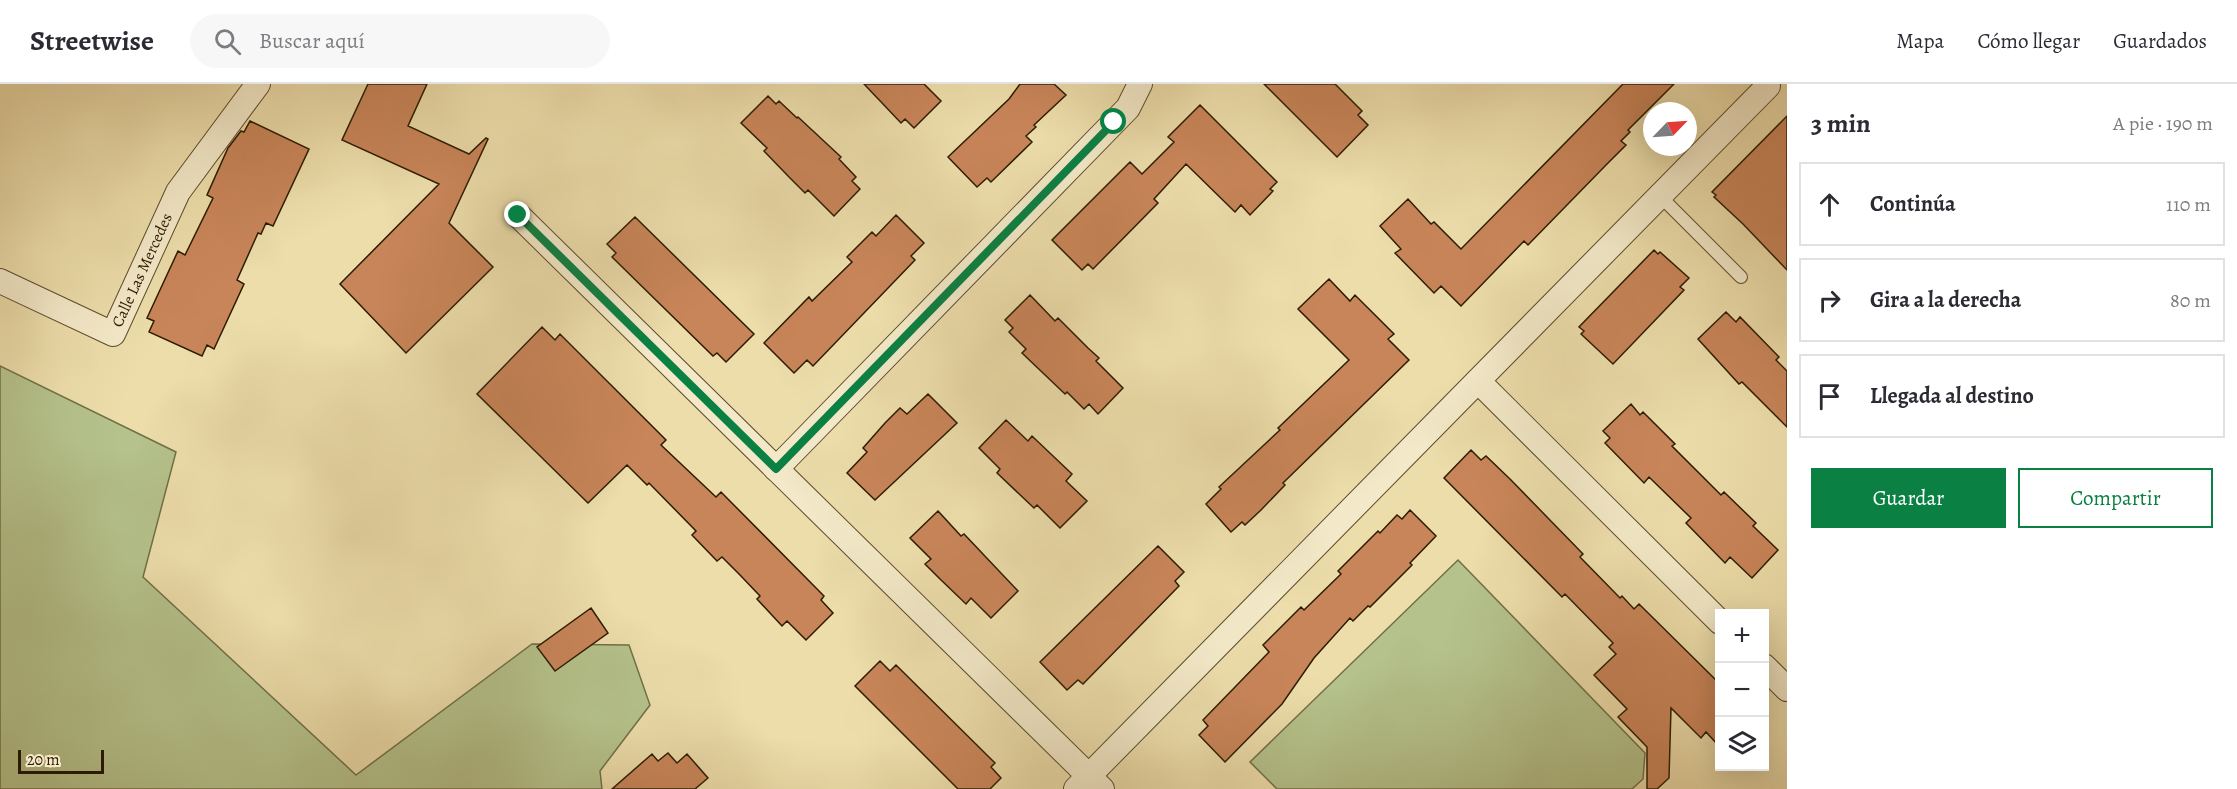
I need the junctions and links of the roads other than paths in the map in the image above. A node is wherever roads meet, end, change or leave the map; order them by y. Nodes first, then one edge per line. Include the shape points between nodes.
1 (258, 84) edge
2 (1140, 84) edge
3 (1768, 86) dead end
4 (1660, 196) junction
5 (518, 215) dead end
6 (1741, 277) dead end
7 (0, 281) edge
8 (1478, 381) junction
9 (776, 469) junction
10 (1715, 618) edge
11 (1769, 671) edge
12 (1787, 689) edge
13 (1089, 785) edge

1 - 7 street, Calle Las Mercedes via 178,192 112,334
2 - 9 street via 1128,108
3 - 4 street
4 - 6 lane
4 - 8 street
5 - 9 street
8 - 10 street
8 - 13 street
9 - 13 street
11 - 12 street

